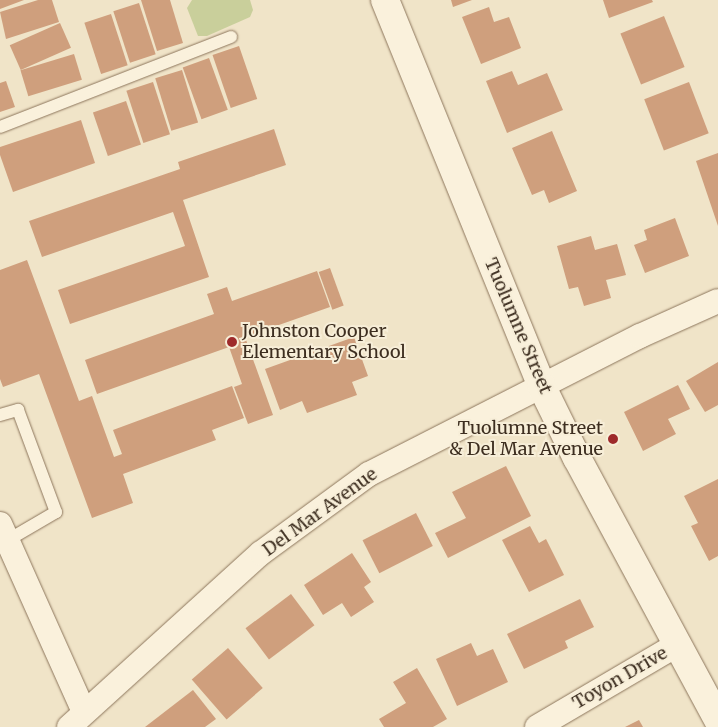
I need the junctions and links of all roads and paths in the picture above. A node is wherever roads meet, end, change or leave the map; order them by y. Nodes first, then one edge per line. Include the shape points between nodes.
1 (385, 0) edge
2 (231, 37) dead end
3 (0, 128) edge
4 (718, 301) edge
5 (542, 387) junction
6 (0, 415) edge
7 (4, 532) edge
8 (677, 645) junction
9 (76, 719) edge
10 (718, 720) edge
11 (537, 727) edge

1 - 5 main road, Tuolumne Street
2 - 3 lane
4 - 5 street, Del Mar Avenue via 640,336
5 - 8 main road, Tuolumne Street
5 - 9 street, Del Mar Avenue via 369,474 261,554
6 - 7 lane via 18,410 56,512
7 - 9 street
8 - 10 main road, Tuolumne Street
8 - 11 street, Toyon Drive

